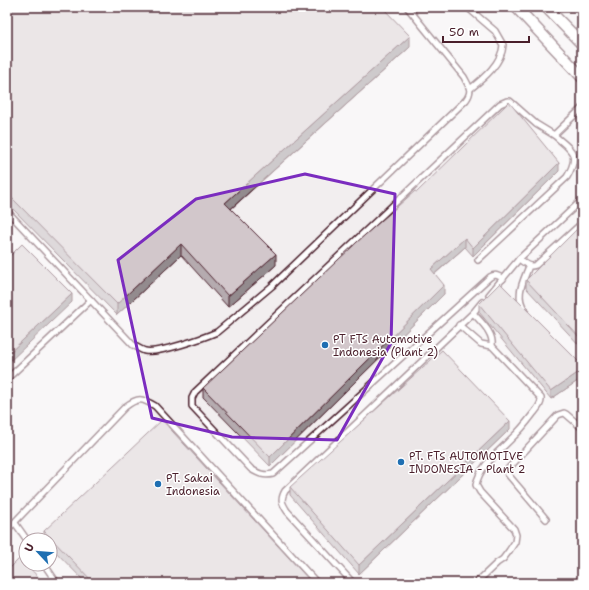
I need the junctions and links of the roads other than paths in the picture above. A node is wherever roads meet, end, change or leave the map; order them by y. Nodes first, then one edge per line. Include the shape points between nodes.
1 (407, 7) edge
2 (467, 7) edge
3 (516, 7) edge
4 (546, 7) edge
5 (582, 44) edge
6 (582, 77) edge
7 (470, 89) junction
8 (582, 108) edge
9 (554, 135) junction
10 (582, 200) edge
11 (7, 211) edge
12 (582, 223) edge
13 (7, 236) edge
14 (7, 247) edge
15 (519, 259) junction
16 (478, 260) dead end
17 (529, 266) junction
18 (503, 279) junction
19 (91, 300) junction
20 (473, 313) junction
21 (530, 316) edge
22 (459, 325) junction
23 (492, 346) junction
24 (7, 379) edge
25 (582, 428) edge
26 (546, 518) dead end
27 (15, 523) junction
28 (7, 530) edge
29 (21, 532) edge
30 (49, 572) edge
31 (57, 583) edge
32 (317, 583) edge
33 (353, 583) edge
34 (476, 583) edge

1 - 7 lane via 464,77
2 - 7 lane via 495,31 503,45 503,50 493,67
3 - 6 street
4 - 5 street
7 - 19 lane via 466,100 278,281 216,332 155,351 144,351 133,345
8 - 9 lane
9 - 16 lane via 572,151 574,165 568,177
9 - 18 lane via 536,124 510,101 500,104 195,392 192,406 251,469 265,476 273,474 490,277 494,275
10 - 15 lane
11 - 19 lane
12 - 17 lane via 536,265
13 - 14 lane
15 - 17 lane
15 - 18 lane
17 - 21 lane via 520,294 522,306
18 - 20 lane
19 - 24 lane
20 - 22 lane
20 - 23 lane via 491,336
22 - 23 lane via 481,344
22 - 33 lane via 285,491 281,498 287,512
23 - 34 lane via 540,395 542,401 489,462 477,480 476,485 480,492 514,529 516,535 503,559
25 - 26 lane via 566,414 558,415 508,469 507,473
27 - 28 lane
27 - 29 lane
27 - 32 lane via 126,407 134,400 144,400 155,406
30 - 31 lane

